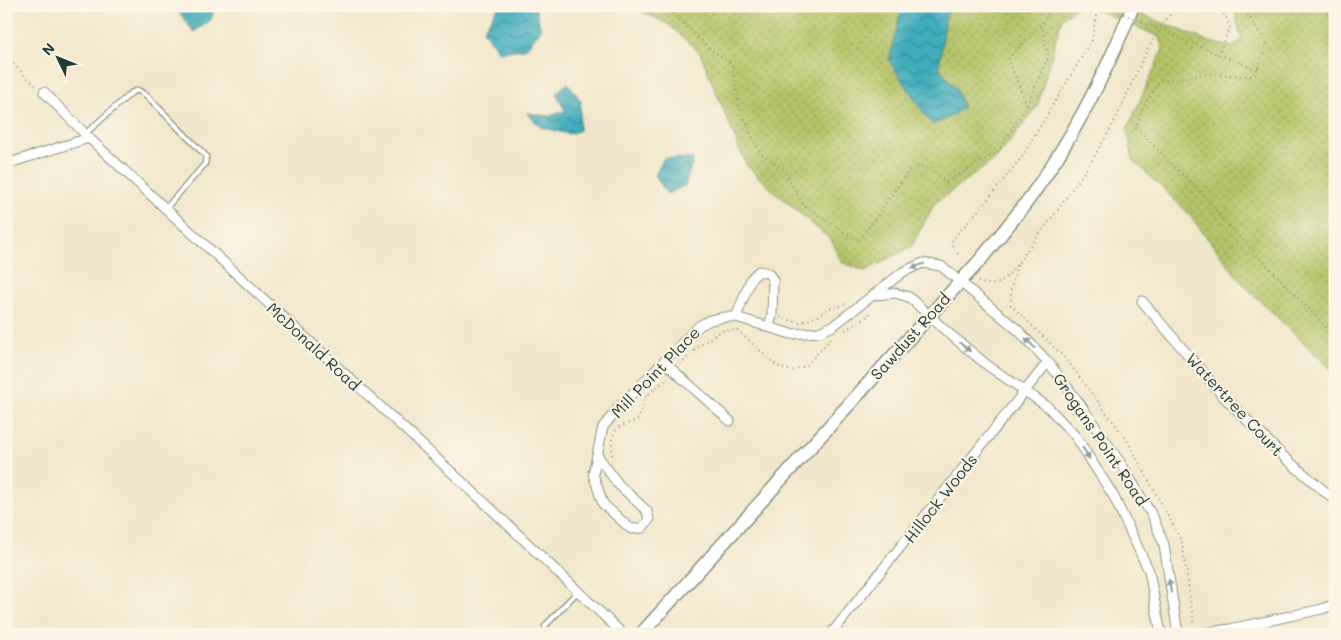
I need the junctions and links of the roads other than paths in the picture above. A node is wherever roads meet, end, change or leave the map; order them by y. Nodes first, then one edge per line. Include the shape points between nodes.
1 (1133, 6) edge
2 (44, 92) road end
3 (87, 136) junction
4 (6, 164) edge
5 (165, 209) junction
6 (961, 281) junction
7 (875, 295) junction
8 (1142, 301) dead end
9 (928, 315) junction
10 (736, 317) junction
11 (769, 327) junction
12 (664, 362) junction
13 (1048, 362) junction
14 (1025, 390) junction
15 (730, 421) dead end
16 (597, 455) junction
17 (1335, 500) edge
18 (578, 591) junction
19 (1335, 604) edge
20 (547, 634) edge
21 (623, 634) edge
22 (641, 634) edge
23 (831, 634) edge
24 (1161, 634) edge
25 (1178, 634) edge
26 (1195, 634) edge

1 - 6 street, Sawdust Road via 1085,109 1045,176 1006,229
2 - 3 street, McDonald Road
3 - 4 street
3 - 5 street, McDonald Road
3 - 5 lane via 131,93 138,90 147,96 206,156 205,164
5 - 18 street, McDonald Road
6 -> 7 street, Mill Point Place via 941,266 923,263 903,272
6 - 9 street, Sawdust Road
13 -> 6 street, Grogans Point Road via 1018,330
7 - 9 street via 895,293 909,298
7 - 11 street, Mill Point Place via 833,326 819,332 791,334
8 - 17 street, Watertree Court via 1223,396 1285,458
9 -> 14 street, Grogans Point Road via 988,365
9 - 22 street, Sawdust Road
10 - 11 street, Mill Point Place
10 - 11 street via 751,279 759,271 768,273 773,280
10 - 12 street, Mill Point Place via 710,320 699,326
12 - 15 street
12 - 16 street, Mill Point Place via 602,427
13 - 14 street, Hillock Woods
25 -> 13 street, Grogans Point Road via 1164,545 1153,517 1122,464
14 - 23 street, Hillock Woods
14 -> 24 street, Grogans Point Road via 1048,407 1076,437 1112,495 1149,571
16 - 16 street, Mill Point Place via 593,474 603,504 631,529 642,528 649,520 647,510 618,484
18 - 20 lane via 545,626
18 - 21 street, McDonald Road
19 - 26 street via 1322,610

